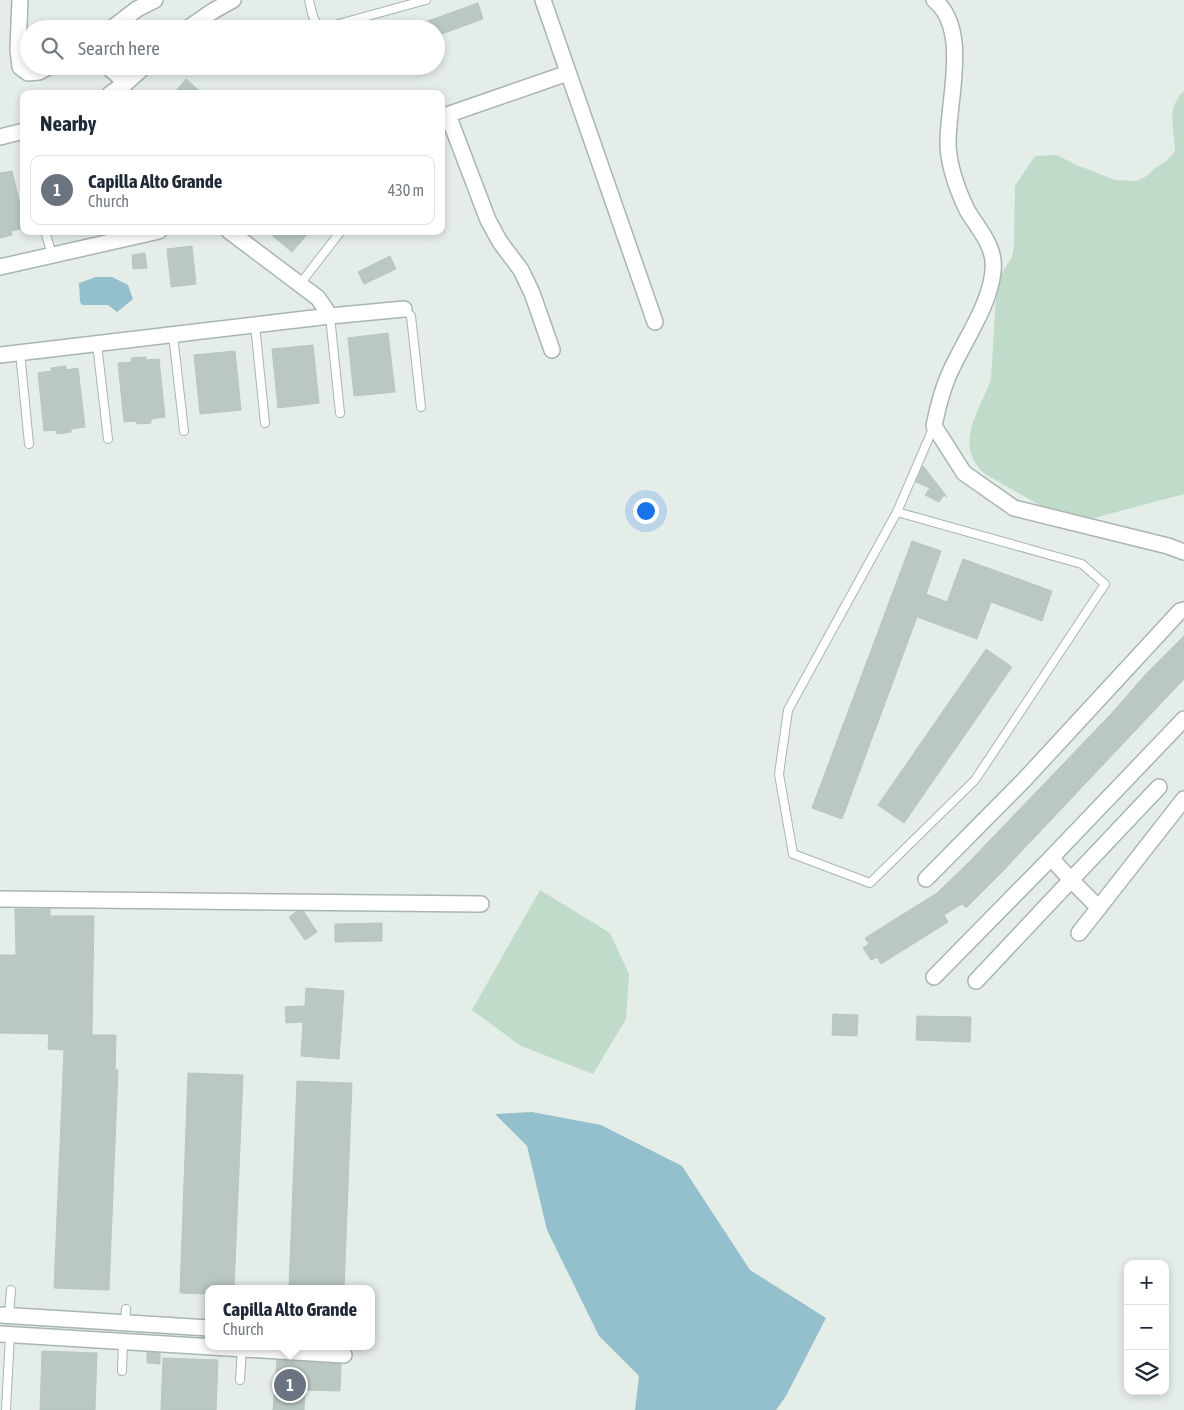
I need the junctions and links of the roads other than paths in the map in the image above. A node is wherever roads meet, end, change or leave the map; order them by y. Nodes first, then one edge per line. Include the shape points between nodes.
1 (20, 0) edge
2 (155, 0) edge
3 (233, 0) edge
4 (309, 0) edge
5 (426, 0) edge
6 (543, 0) edge
7 (934, 0) edge
8 (134, 5) edge
9 (120, 20) edge
10 (200, 20) edge
11 (314, 20) edge
12 (353, 20) edge
13 (20, 67) edge
14 (568, 73) junction
15 (117, 75) edge
16 (135, 75) edge
17 (126, 83) junction
18 (116, 90) edge
19 (445, 116) edge
20 (20, 132) edge
21 (0, 138) edge
22 (47, 235) edge
23 (126, 235) edge
24 (238, 235) edge
25 (338, 235) edge
26 (52, 255) junction
27 (0, 267) edge
28 (300, 284) junction
29 (404, 309) joint
30 (330, 316) junction
31 (656, 322) dead end
32 (255, 325) junction
33 (173, 335) junction
34 (97, 344) junction
35 (552, 350) dead end
36 (20, 352) junction
37 (0, 355) edge
38 (422, 407) dead end
39 (340, 413) dead end
40 (265, 423) dead end
41 (934, 426) junction
42 (184, 431) dead end
43 (108, 439) dead end
44 (29, 444) dead end
45 (897, 512) junction
46 (1184, 552) edge
47 (1184, 610) edge
48 (1184, 719) edge
49 (1159, 787) dead end
50 (1184, 799) edge
51 (1051, 858) junction
52 (926, 878) dead end
53 (1071, 880) junction
54 (0, 899) edge
55 (481, 904) dead end
56 (1099, 908) junction
57 (1079, 933) dead end
58 (934, 976) dead end
59 (976, 981) dead end
60 (11, 1290) dead end
61 (5, 1315) edge
62 (125, 1316) junction
63 (205, 1327) edge
64 (5, 1335) edge
65 (123, 1342) junction
66 (205, 1346) edge
67 (242, 1350) edge
68 (271, 1350) edge
69 (344, 1355) dead end
70 (122, 1371) dead end
71 (240, 1380) dead end
72 (6, 1410) edge

1 - 13 street
2 - 8 street
3 - 10 street
4 - 11 lane
5 - 12 lane
6 - 14 street
7 - 41 street via 947,14 953,34 955,66 949,123 953,178 968,212 983,232 991,252 993,270 986,298 951,370
8 - 9 street
14 - 19 street
14 - 31 street
15 - 17 street
16 - 17 street
17 - 18 street
19 - 35 street via 488,220 532,293
20 - 21 street
22 - 26 lane
23 - 26 street
24 - 28 street
25 - 28 lane
26 - 27 street
28 - 30 street via 318,298
29 - 30 street
29 - 38 lane via 411,316
30 - 32 street
30 - 39 lane
32 - 33 street
32 - 40 lane
33 - 34 street
33 - 42 lane
34 - 36 street
34 - 43 lane
36 - 37 street
36 - 44 lane
41 - 45 lane
41 - 46 street via 964,473 1014,508
45 - 45 lane via 788,710 779,774 793,854 870,883 975,780 1105,584 1082,564
47 - 52 street via 1025,779
48 - 51 street
49 - 53 street
50 - 56 street
51 - 53 street
51 - 58 street
53 - 56 street
53 - 59 street
54 - 55 street
56 - 57 street
60 - 61 lane
61 - 62 street
61 - 64 street
62 - 63 street
62 - 65 street
64 - 65 street
64 - 72 lane
65 - 66 street
65 - 70 lane
67 - 71 lane
68 - 69 street

